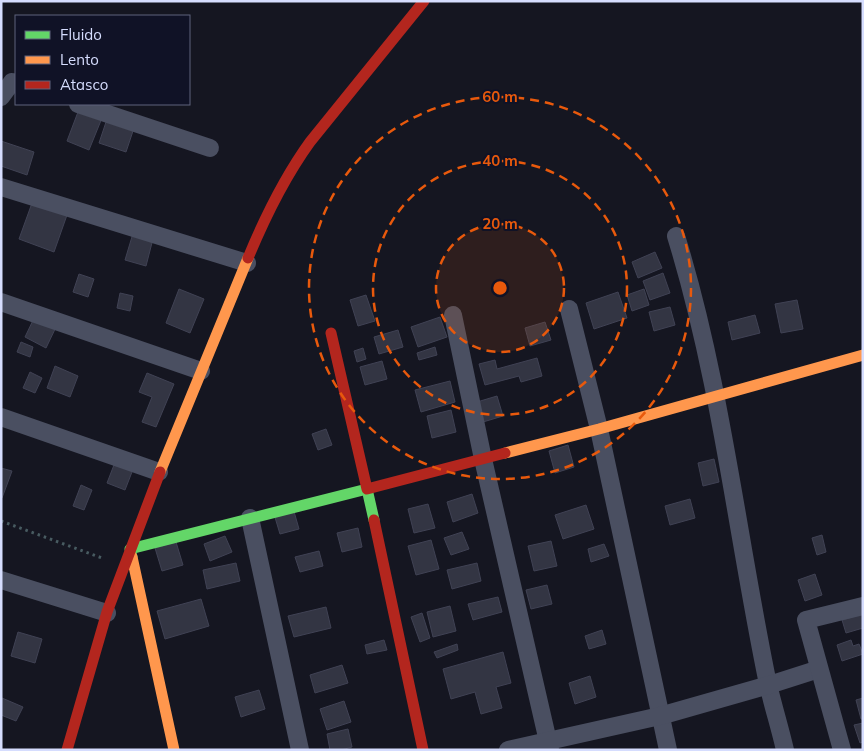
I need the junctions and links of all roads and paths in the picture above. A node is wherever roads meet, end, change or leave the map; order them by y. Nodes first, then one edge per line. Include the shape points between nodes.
1 (424, 1) edge
2 (15, 83) edge
3 (1, 97) edge
4 (81, 105) edge
5 (210, 148) dead end
6 (1, 188) edge
7 (676, 236) dead end
8 (247, 263) junction
9 (1, 302) edge
10 (569, 309) dead end
11 (453, 316) dead end
12 (331, 334) dead end
13 (863, 355) edge
14 (201, 371) junction
15 (715, 396) junction
16 (1, 417) edge
17 (599, 429) junction
18 (483, 459) junction
19 (159, 472) junction
20 (367, 489) junction
21 (250, 518) junction
22 (1, 521) edge
23 (130, 548) junction
24 (124, 566) junction
25 (1, 580) edge
26 (863, 606) edge
27 (107, 613) junction
28 (819, 669) junction
29 (768, 685) junction
30 (660, 716) junction
31 (550, 745) edge
32 (66, 750) edge
33 (174, 750) edge
34 (300, 750) edge
35 (423, 750) edge
36 (508, 750) edge
37 (668, 750) edge
38 (786, 750) edge
39 (842, 750) edge

1 - 8 street via 296,160 278,191
2 - 3 street via 12,82
4 - 5 street
6 - 8 street
7 - 15 street via 692,288
8 - 14 street
9 - 14 street
10 - 17 street
11 - 18 street
12 - 20 street
13 - 15 street
14 - 19 street
15 - 17 street
15 - 29 street
16 - 19 street
17 - 18 street
17 - 30 street
18 - 20 street
18 - 31 street
19 - 23 street
20 - 21 street
20 - 35 street
21 - 23 street
21 - 34 street
22 - 24 path
23 - 24 street
23 - 33 street
24 - 27 street
25 - 27 street
26 - 28 street via 806,620
27 - 32 street
28 - 29 street
28 - 39 street
29 - 30 street
29 - 38 street
30 - 31 street
30 - 37 street
31 - 36 street

